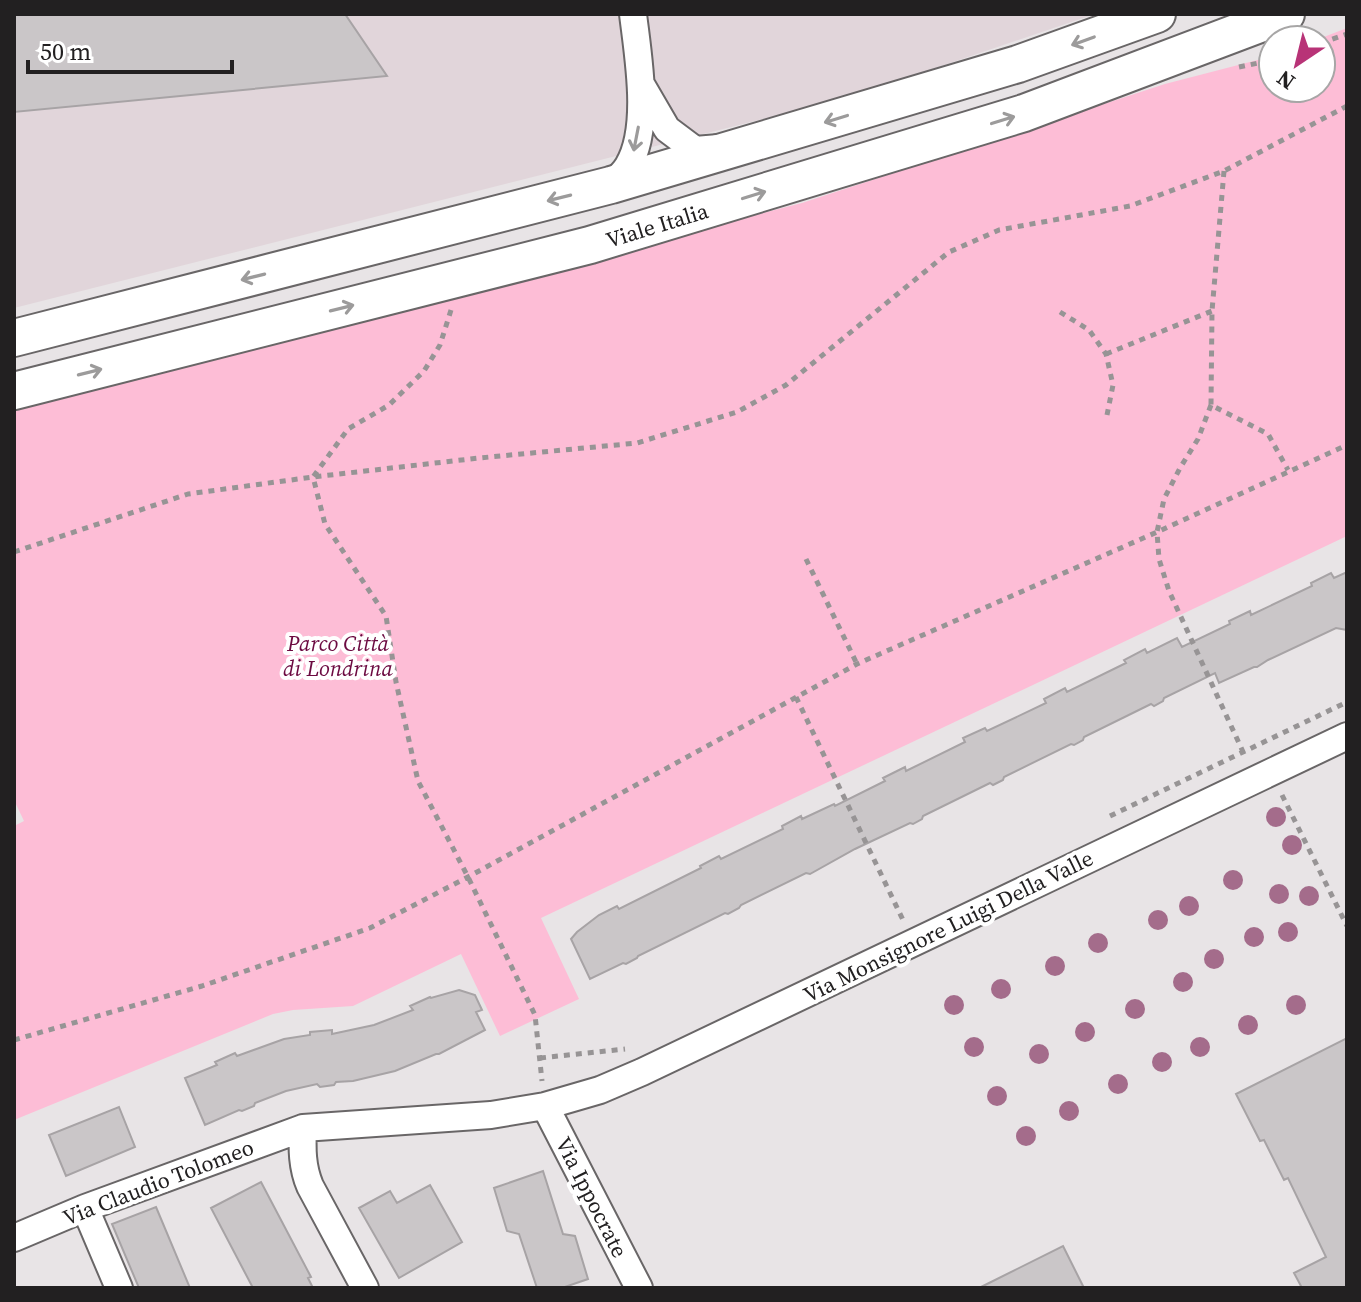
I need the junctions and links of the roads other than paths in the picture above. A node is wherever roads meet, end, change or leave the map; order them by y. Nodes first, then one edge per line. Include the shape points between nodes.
1 (633, 14) edge
2 (1157, 14) edge
3 (1286, 14) edge
4 (642, 86) junction
5 (740, 147) junction
6 (611, 185) junction
7 (14, 338) edge
8 (14, 391) edge
9 (1347, 736) edge
10 (545, 1106) junction
11 (303, 1128) junction
12 (85, 1208) junction
13 (14, 1238) edge
14 (119, 1288) edge
15 (365, 1288) edge
16 (639, 1288) edge

1 - 4 street
2 -> 5 main road via 1018,64
8 -> 3 main road, Viale Italia via 590,245 1024,113
4 - 5 street via 667,129 695,150
4 -> 6 street via 637,143 628,166
5 - 6 main road
6 -> 7 main road
9 - 10 street, Via Monsignore Luigi Della Valle via 642,1072
10 - 11 street, Via Claudio Tolomeo via 451,1119
10 - 16 street, Via Ippocrate
11 - 12 street, Via Claudio Tolomeo
11 - 15 street via 304,1172
12 - 13 street, Via Claudio Tolomeo
12 - 14 street

